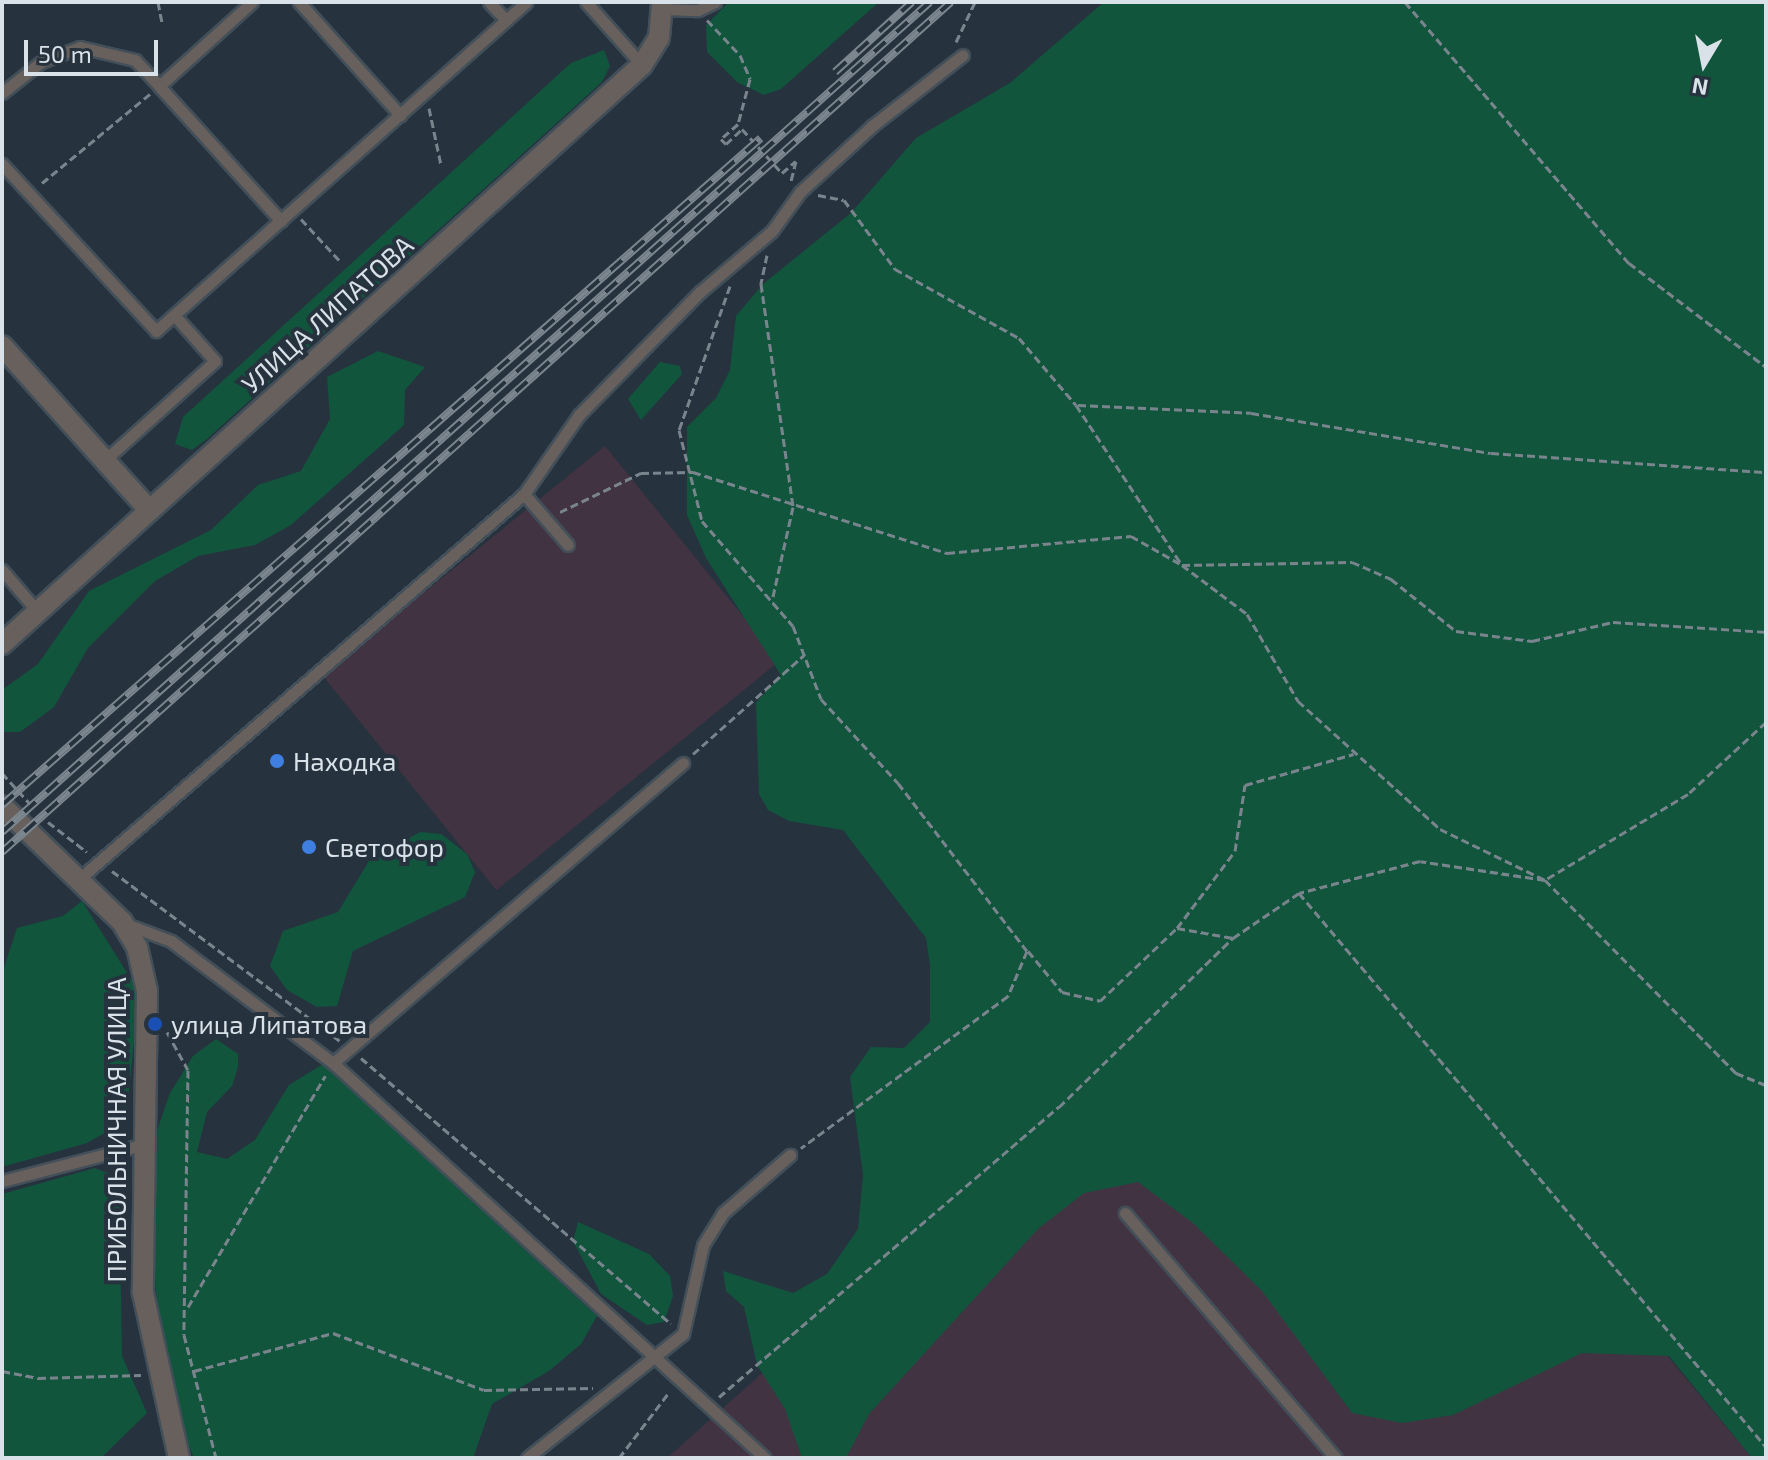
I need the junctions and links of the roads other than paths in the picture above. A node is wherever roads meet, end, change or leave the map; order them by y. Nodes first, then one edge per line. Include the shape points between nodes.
1 (252, 2) edge
2 (299, 2) edge
3 (489, 2) edge
4 (526, 2) edge
5 (586, 2) edge
6 (715, 2) edge
7 (663, 6) edge
8 (506, 20) junction
9 (963, 55) dead end
10 (642, 65) junction
11 (159, 86) junction
12 (2, 93) edge
13 (400, 115) junction
14 (2, 164) edge
15 (281, 221) junction
16 (175, 316) junction
17 (2, 346) edge
18 (105, 460) junction
19 (524, 494) junction
20 (148, 509) junction
21 (568, 545) dead end
22 (2, 570) edge
23 (37, 611) junction
24 (2, 644) edge
25 (683, 763) road end
26 (2, 806) edge
27 (79, 879) junction
28 (122, 922) junction
29 (333, 1063) junction
30 (145, 1144) junction
31 (790, 1155) road end
32 (2, 1181) edge
33 (1125, 1213) dead end
34 (654, 1353) junction
35 (179, 1458) edge
36 (527, 1458) edge
37 (765, 1458) edge
38 (1336, 1458) edge

1 - 11 lane
2 - 13 lane
3 - 8 lane
4 - 8 lane
5 - 10 lane
6 - 7 lane via 698,10
7 - 10 street, УЛИЦА ЛИПАТОВА via 659,38
8 - 13 lane
9 - 19 lane via 946,61 800,192 772,231 579,415
10 - 20 street, УЛИЦА ЛИПАТОВА
11 - 12 lane via 135,60 80,47 41,62
11 - 15 lane
13 - 15 lane
14 - 16 lane via 156,331
15 - 16 lane
16 - 18 lane via 215,361
17 - 18 street
18 - 20 street
19 - 21 lane
19 - 27 lane
20 - 23 street, УЛИЦА ЛИПАТОВА
22 - 23 lane
23 - 24 street, УЛИЦА ЛИПАТОВА
25 - 29 lane
26 - 27 street, ПРИБОЛЬНИЧНАЯ УЛИЦА
27 - 28 street, ПРИБОЛЬНИЧНАЯ УЛИЦА
28 - 29 lane via 171,941
28 - 30 street, ПРИБОЛЬНИЧНАЯ УЛИЦА via 137,947 147,996
29 - 34 lane
30 - 32 lane
30 - 35 street, ПРИБОЛЬНИЧНАЯ УЛИЦА via 143,1293
31 - 34 lane via 723,1213 703,1245 683,1334
33 - 38 lane
34 - 36 lane
34 - 37 lane

